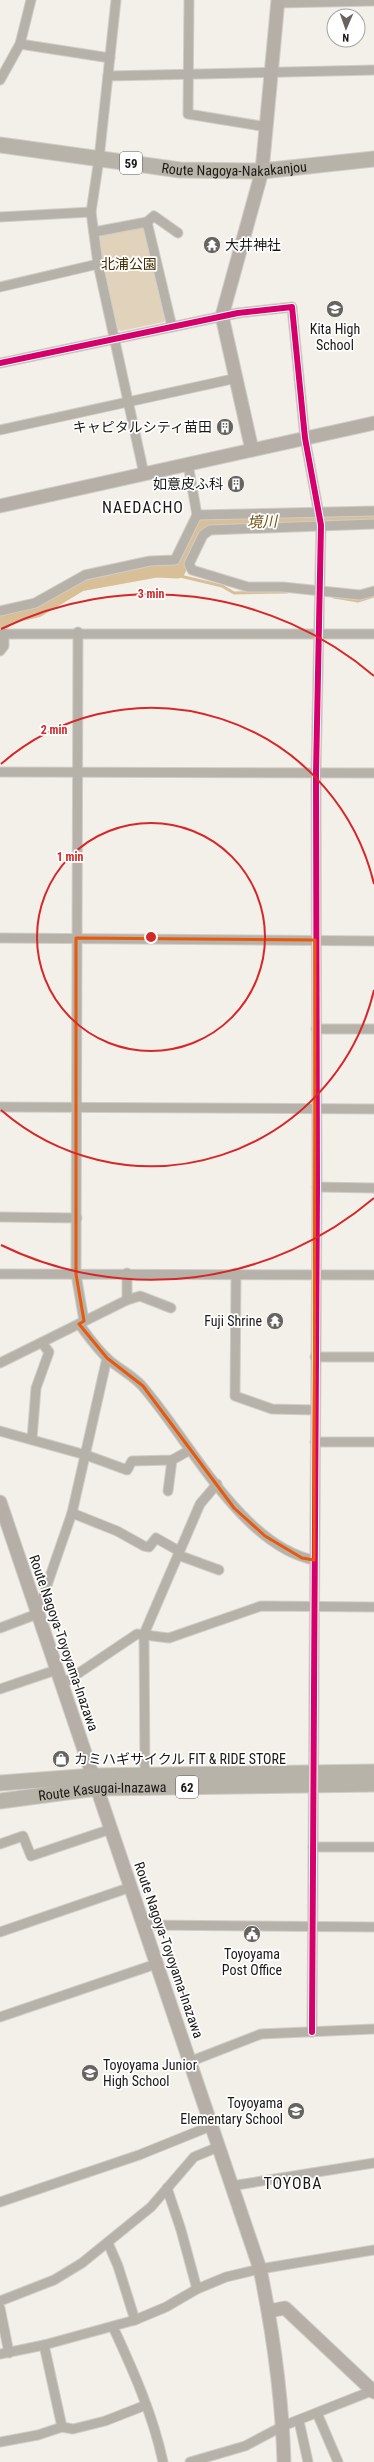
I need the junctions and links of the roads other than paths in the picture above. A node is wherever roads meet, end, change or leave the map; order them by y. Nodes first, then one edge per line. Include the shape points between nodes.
1 (31, 0) edge
2 (116, 0) edge
3 (189, 0) edge
4 (278, 1) edge
5 (374, 2) edge
6 (20, 44) junction
7 (110, 58) junction
8 (374, 70) edge
9 (273, 73) junction
10 (187, 74) junction
11 (108, 76) junction
12 (0, 79) edge
13 (267, 127) junction
14 (0, 145) edge
15 (100, 159) junction
16 (374, 159) edge
17 (262, 171) junction
18 (91, 212) junction
19 (0, 217) edge
20 (147, 222) junction
21 (94, 232) junction
22 (178, 233) dead end
23 (98, 264) junction
24 (0, 287) edge
25 (222, 316) junction
26 (172, 327) junction
27 (115, 340) junction
28 (0, 363) edge
29 (237, 378) junction
30 (128, 402) junction
31 (374, 423) edge
32 (0, 430) edge
33 (305, 438) junction
34 (252, 450) junction
35 (188, 464) junction
36 (144, 474) junction
37 (0, 506) edge
38 (374, 511) edge
39 (197, 515) junction
40 (321, 519) junction
41 (374, 524) edge
42 (319, 590) junction
43 (374, 591) edge
44 (0, 611) edge
45 (78, 632) junction
46 (2, 633) edge
47 (319, 634) junction
48 (374, 634) edge
49 (0, 651) edge
50 (0, 772) edge
51 (77, 772) junction
52 (316, 773) junction
53 (374, 773) edge
54 (0, 938) edge
55 (76, 938) junction
56 (315, 940) junction
57 (374, 941) edge
58 (316, 1029) junction
59 (374, 1029) edge
60 (0, 1107) edge
61 (77, 1108) junction
62 (317, 1108) junction
63 (374, 1109) edge
64 (317, 1188) junction
65 (374, 1188) edge
66 (0, 1218) edge
67 (77, 1218) junction
68 (127, 1273) junction
69 (236, 1273) junction
70 (0, 1274) edge
71 (76, 1274) junction
72 (316, 1275) junction
73 (374, 1275) edge
74 (127, 1300) junction
75 (171, 1308) dead end
76 (81, 1323) junction
77 (42, 1343) junction
78 (315, 1357) junction
79 (374, 1357) edge
80 (108, 1358) junction
81 (0, 1363) edge
82 (315, 1410) junction
83 (0, 1431) edge
84 (32, 1439) junction
85 (315, 1442) junction
86 (374, 1442) edge
87 (190, 1450) junction
88 (86, 1455) junction
89 (172, 1460) junction
90 (217, 1484) junction
91 (168, 1491) dead end
92 (0, 1502) edge
93 (72, 1513) junction
94 (178, 1553) junction
95 (314, 1560) junction
96 (219, 1570) dead end
97 (314, 1606) junction
98 (374, 1607) edge
99 (37, 1614) junction
100 (0, 1628) edge
101 (144, 1634) junction
102 (56, 1670) junction
103 (61, 1685) junction
104 (0, 1689) edge
105 (374, 1772) edge
106 (145, 1775) junction
107 (314, 1779) junction
108 (95, 1782) junction
109 (374, 1784) edge
110 (4, 1785) edge
111 (0, 1801) edge
112 (111, 1829) junction
113 (0, 1844) edge
114 (313, 1847) junction
115 (374, 1847) edge
116 (131, 1887) junction
117 (143, 1925) junction
118 (312, 1926) junction
119 (374, 1927) edge
120 (0, 1932) edge
121 (156, 1964) junction
122 (0, 2017) edge
123 (374, 2029) edge
124 (312, 2032) junction
125 (189, 2062) junction
126 (211, 2126) junction
127 (218, 2147) junction
128 (374, 2163) edge
129 (231, 2186) junction
130 (167, 2188) junction
131 (0, 2202) edge
132 (108, 2244) junction
133 (374, 2250) edge
134 (260, 2269) junction
135 (197, 2289) junction
136 (0, 2301) edge
137 (0, 2308) edge
138 (269, 2312) junction
139 (135, 2320) junction
140 (113, 2326) junction
141 (44, 2345) junction
142 (4, 2354) edge
143 (373, 2391) edge
144 (146, 2405) junction
145 (317, 2413) junction
146 (299, 2420) junction
147 (283, 2426) junction
148 (62, 2428) junction
149 (0, 2442) edge
150 (163, 2462) edge
151 (190, 2462) edge
152 (284, 2462) edge
153 (308, 2462) edge
154 (338, 2462) edge

1 - 6 street
2 - 7 street
3 - 10 street
4 - 5 street
4 - 9 main road
6 - 7 street
6 - 12 street
7 - 11 street
8 - 9 street
9 - 10 street
9 - 13 main road
10 - 11 street
10 - 13 street via 188,114
11 - 15 street
13 - 17 main road
14 - 15 main road, Route Nagoya-Nakakanjou / 59
15 - 17 main road, Route Nagoya-Nakakanjou / 59 via 180,170
15 - 18 street
16 - 17 main road, Route Nagoya-Nakakanjou / 59
17 - 25 main road
18 - 19 street
18 - 21 street
20 - 21 street
20 - 22 street via 154,216
20 - 26 street
21 - 23 street
23 - 24 street
23 - 27 street
25 - 26 street
25 - 29 main road
25 - 33 street via 292,307
26 - 27 street
27 - 28 street
27 - 30 street
29 - 30 street
29 - 34 main road
30 - 32 street
30 - 36 street
31 - 33 main road
33 - 34 main road
33 - 40 street
34 - 35 main road
35 - 36 main road
35 - 39 street
36 - 37 main road
38 - 40 street
39 - 40 street
39 - 44 street via 175,560 150,561 85,574 35,603
40 - 41 street
40 - 42 street
40 - 42 street via 210,530 204,535 189,564 192,570 248,587
42 - 43 street via 360,595
42 - 47 street
45 - 46 street
45 - 47 street
45 - 51 street
46 - 49 street via 4,646
47 - 48 street
47 - 52 street
50 - 51 street
51 - 52 street
51 - 55 street
52 - 53 street
52 - 56 street
54 - 55 street
55 - 56 street
55 - 61 street
56 - 57 street
56 - 58 street
58 - 59 street
58 - 62 street
60 - 61 street
61 - 62 street
61 - 67 street
62 - 63 street
62 - 64 street
64 - 65 street
64 - 72 street
66 - 67 street
67 - 71 street
68 - 69 street
68 - 71 street
68 - 74 street
69 - 72 street
69 - 82 street via 235,1396 272,1409
70 - 71 street
71 - 76 street
72 - 73 street
72 - 78 street
74 - 75 street via 140,1296
74 - 76 street
76 - 77 street
76 - 80 street
77 - 81 street
77 - 84 street via 49,1352 36,1388
78 - 79 street
78 - 82 street
80 - 87 street via 143,1386
80 - 88 street
82 - 85 street
83 - 84 street
84 - 88 street
85 - 86 street
85 - 95 street
87 - 89 street
87 - 90 street
88 - 89 street via 127,1470 132,1462
88 - 93 street
89 - 91 street
90 - 94 street via 200,1504
90 - 95 street via 234,1508 265,1536 302,1558
92 - 99 main road, Route Nagoya-Toyoyama-Inazawa
93 - 94 street via 117,1531 144,1546 149,1547 156,1538
93 - 99 street
94 - 96 street
94 - 101 street
95 - 97 street
97 - 98 street
97 - 101 street via 261,1606 169,1638
97 - 107 street
99 - 100 street
99 - 102 main road, Route Nagoya-Toyoyama-Inazawa
101 - 103 street via 137,1634
101 - 106 street
102 - 103 main road, Route Nagoya-Toyoyama-Inazawa
102 - 104 street
103 - 108 main road, Route Nagoya-Toyoyama-Inazawa
105 - 107 main road, Route Kasugai-Inazawa / 62
106 - 107 main road, Route Kasugai-Inazawa / 62
106 - 108 main road, Route Kasugai-Inazawa / 62
107 - 108 main road, Route Kasugai-Inazawa / 62
107 - 109 main road, Route Kasugai-Inazawa / 62
107 - 114 street
108 - 110 main road, Route Kasugai-Inazawa / 62
108 - 111 main road, Route Kasugai-Inazawa / 62
108 - 112 main road, Route Nagoya-Toyoyama-Inazawa
112 - 113 street via 31,1856 23,1836
112 - 116 main road, Route Nagoya-Toyoyama-Inazawa
114 - 115 street
114 - 118 street
116 - 117 main road, Route Nagoya-Toyoyama-Inazawa
116 - 120 street
117 - 118 street
117 - 121 main road, Route Nagoya-Toyoyama-Inazawa
118 - 119 street
118 - 124 street
121 - 122 street
121 - 125 main road, Route Nagoya-Toyoyama-Inazawa
123 - 124 street
124 - 125 street via 260,2034
125 - 126 main road, Route Nagoya-Toyoyama-Inazawa
126 - 127 main road, Route Nagoya-Toyoyama-Inazawa
126 - 131 street via 139,2156
127 - 129 main road, Route Nagoya-Toyoyama-Inazawa
127 - 130 street via 194,2157
128 - 129 street
129 - 134 main road, Route Nagoya-Toyoyama-Inazawa
130 - 132 street via 151,2207
130 - 135 street
132 - 136 street via 54,2280
132 - 139 street via 118,2266
133 - 134 street
134 - 135 street via 226,2277
134 - 138 main road, Route Nagoya-Toyoyama-Inazawa
135 - 139 street via 166,2307
137 - 142 street
138 - 143 main road via 285,2308
138 - 147 main road, Route Nagoya-Toyoyama-Inazawa
139 - 140 street
140 - 141 street
140 - 144 street
141 - 142 street
141 - 148 street
143 - 145 street
144 - 148 street via 105,2421 74,2429
144 - 150 street
145 - 146 street
145 - 154 street
146 - 147 street
146 - 153 street
147 - 151 street via 245,2446
147 - 152 main road, Route Nagoya-Toyoyama-Inazawa
148 - 149 street

